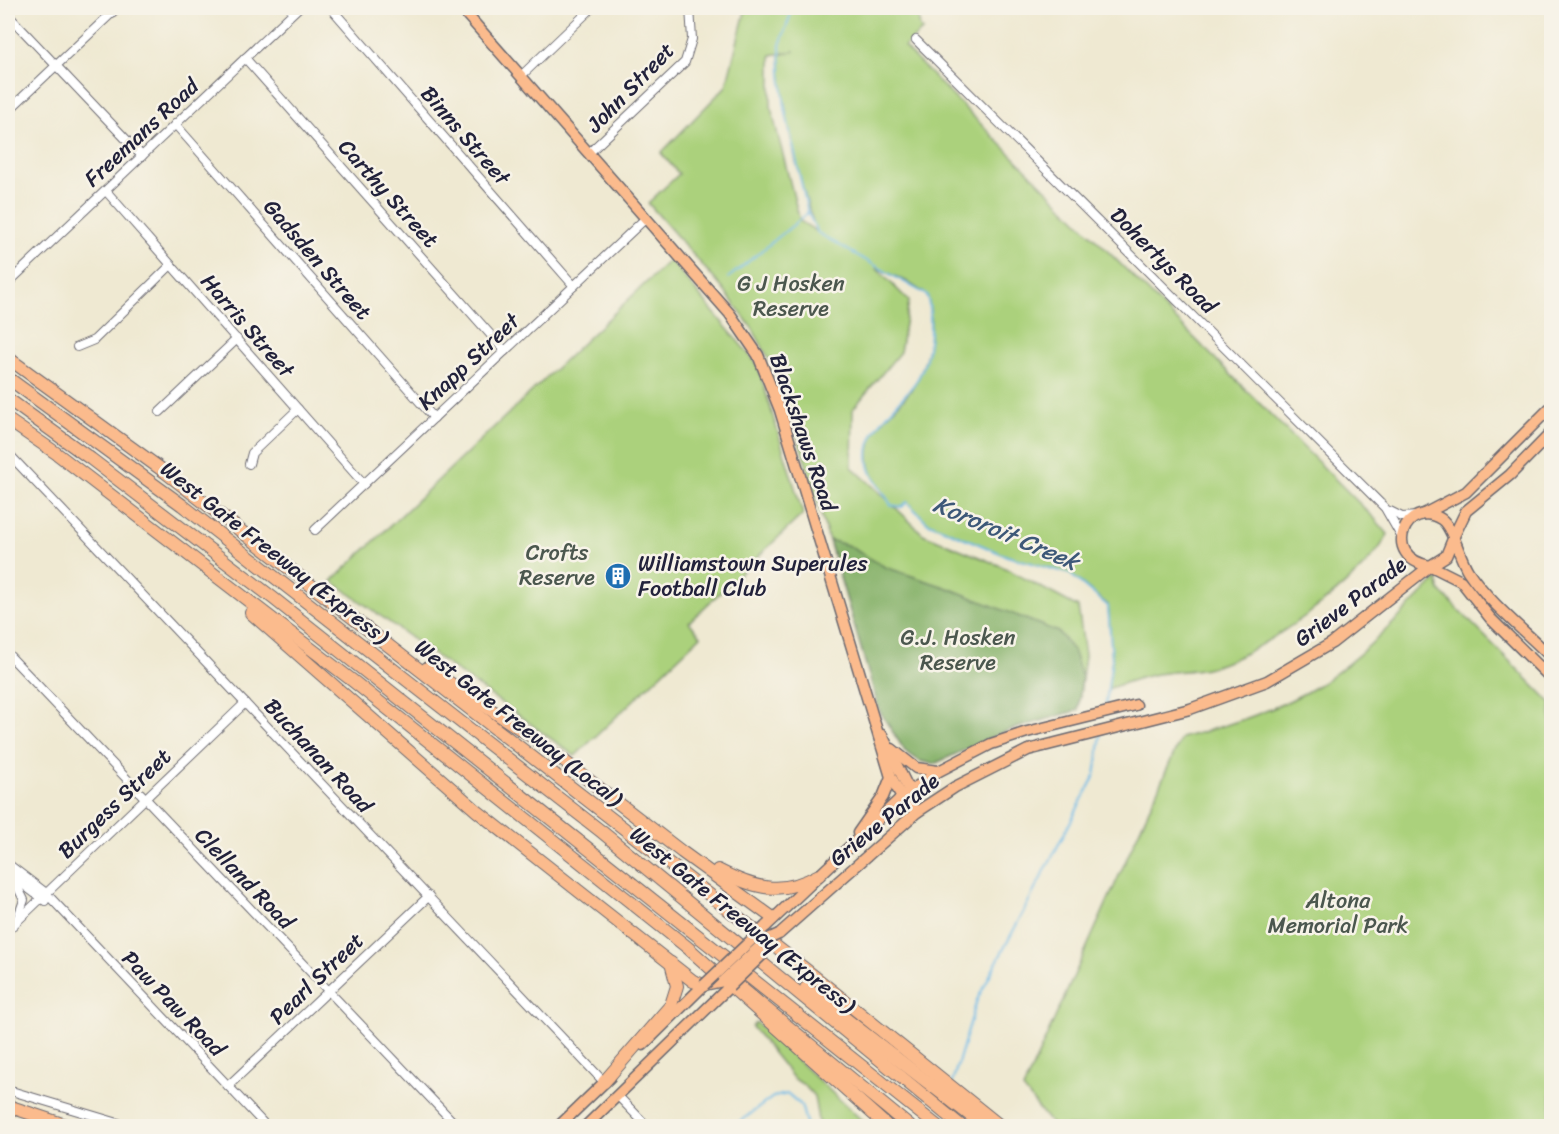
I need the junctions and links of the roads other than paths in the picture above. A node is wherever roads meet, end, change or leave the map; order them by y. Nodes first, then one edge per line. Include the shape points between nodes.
1 (117, 8) edge
2 (298, 8) edge
3 (331, 8) edge
4 (461, 8) edge
5 (592, 8) edge
6 (690, 8) edge
7 (8, 15) edge
8 (916, 40) dead end
9 (245, 58) junction
10 (56, 66) junction
11 (521, 75) junction
12 (8, 111) edge
13 (175, 124) junction
14 (590, 153) junction
15 (142, 156) junction
16 (106, 190) junction
17 (646, 218) junction
18 (171, 265) junction
19 (8, 283) edge
20 (574, 286) junction
21 (237, 339) junction
22 (77, 347) dead end
23 (505, 351) junction
24 (8, 358) edge
25 (8, 378) edge
26 (8, 399) edge
27 (1551, 406) edge
28 (298, 409) junction
29 (160, 412) dead end
30 (434, 418) junction
31 (8, 420) edge
32 (1551, 432) edge
33 (8, 453) edge
34 (249, 464) dead end
35 (96, 483) junction
36 (364, 484) junction
37 (1385, 508) junction
38 (1419, 515) junction
39 (315, 530) dead end
40 (1401, 538) junction
41 (1453, 539) junction
42 (1430, 566) junction
43 (389, 646) junction
44 (8, 654) edge
45 (1551, 658) edge
46 (1551, 679) edge
47 (245, 702) junction
48 (1136, 705) dead end
49 (874, 718) junction
50 (889, 747) junction
51 (939, 771) junction
52 (891, 777) junction
53 (906, 794) junction
54 (145, 800) junction
55 (916, 812) junction
56 (854, 841) junction
57 (682, 852) junction
58 (8, 864) edge
59 (8, 874) edge
60 (819, 875) junction
61 (43, 896) junction
62 (429, 896) junction
63 (769, 922) junction
64 (10, 927) edge
65 (779, 934) junction
66 (687, 947) junction
67 (671, 963) junction
68 (726, 984) junction
69 (704, 985) junction
70 (328, 992) junction
71 (919, 1076) junction
72 (604, 1082) junction
73 (228, 1086) junction
74 (8, 1090) edge
75 (618, 1096) junction
76 (8, 1107) edge
77 (984, 1122) edge
78 (908, 1125) edge
79 (68, 1126) edge
80 (128, 1126) edge
81 (266, 1126) edge
82 (457, 1126) edge
83 (559, 1126) edge
84 (586, 1126) edge
85 (647, 1126) edge
86 (886, 1126) edge
87 (937, 1126) edge
88 (961, 1126) edge
89 (1000, 1126) edge

1 - 10 street
2 - 9 street, Freemans Road
3 - 20 street, Binns Street
4 - 11 main road, Blackshaws Road
5 - 11 street
6 - 14 street, John Street via 692,39 685,62
7 - 10 street
8 - 37 street, Dohertys Road
9 - 13 street, Freemans Road
9 - 23 street, Carthy Street
10 - 12 street
10 - 15 street
11 - 14 main road, Blackshaws Road
13 - 15 street, Freemans Road
13 - 30 street, Gadsden Street
14 - 17 main road, Blackshaws Road
15 - 16 street, Freemans Road
16 - 18 street, Harris Street
16 - 19 street, Freemans Road
17 - 20 street, Knapp Street
17 - 49 main road, Blackshaws Road via 730,314 762,364 783,420
18 - 21 street, Harris Street
18 - 22 street via 94,340
20 - 23 street, Knapp Street
21 - 28 street, Harris Street
21 - 29 street
23 - 30 street, Knapp Street
24 - 43 highway, West Gate Freeway (Local) via 156,465
25 - 71 highway, West Gate Freeway (Express) via 182,505 732,936
26 - 87 highway, West Gate Freeway (Express) via 273,598
27 - 38 main road via 1466,492
28 - 34 street via 252,453
28 - 36 street, Harris Street
30 - 36 street, Knapp Street
31 - 35 highway
32 - 41 main road via 1510,475 1469,508
33 - 47 street, Buchanan Road
35 - 66 highway via 362,688
35 - 67 highway via 477,811
36 - 39 street, Knapp Street
37 - 38 street, Dohertys Road via 1402,517
37 - 40 street, Dohertys Road
38 - 40 main road via 1408,522
38 - 41 main road via 1442,520
40 - 42 main road via 1410,558
41 - 42 main road via 1446,556
41 - 45 main road via 1478,584
42 - 46 main road via 1461,581
42 - 55 main road, Grieve Parade via 1332,643 1267,681 1190,709 1065,739 1001,762
43 - 57 highway via 534,738
43 - 71 highway, West Gate Freeway (Local)
44 - 54 street, Clelland Road
47 - 54 street, Burgess Street
47 - 62 street, Buchanan Road
48 - 51 main road, Grieve Parade via 991,744
49 - 50 main road, Blackshaws Road
49 - 52 main road, Blackshaws Road
50 - 51 main road via 916,768
50 - 53 main road, Blackshaws Road
51 - 53 main road, Grieve Parade
52 - 53 main road, Blackshaws Road
52 - 56 main road
53 - 55 main road
53 - 56 main road, Grieve Parade
54 - 61 street, Burgess Street
54 - 70 street, Clelland Road
55 - 65 main road, Grieve Parade
56 - 60 main road, Grieve Parade
57 - 60 highway via 725,874 772,889 799,885
57 - 63 highway
58 - 61 street, Paw Paw Road
59 - 61 street, Paw Paw Road
59 - 64 street via 24,900
60 - 63 main road, Grieve Parade
61 - 64 street, Burgess Street
61 - 73 street, Paw Paw Road
62 - 70 street, Pearl Street
62 - 72 street, Buchanan Road
63 - 65 main road via 779,926
63 - 69 main road, Grieve Parade, bridge
65 - 68 main road, Grieve Parade, bridge via 773,944
66 - 78 highway
66 - 86 highway
67 - 69 highway via 695,983
67 - 72 highway via 677,991 671,1005
68 - 69 main road
68 - 75 main road, Grieve Parade
69 - 72 main road, Grieve Parade
70 - 73 street, Pearl Street
70 - 82 street, Clelland Road
71 - 77 highway, West Gate Freeway (Local)
71 - 88 highway, West Gate Freeway (Express)
72 - 75 main road
72 - 83 main road, Grieve Parade
73 - 81 street, Paw Paw Road
74 - 80 street
75 - 84 main road, Grieve Parade
75 - 85 street
76 - 79 highway
77 - 89 highway, West Gate Freeway (Local)

